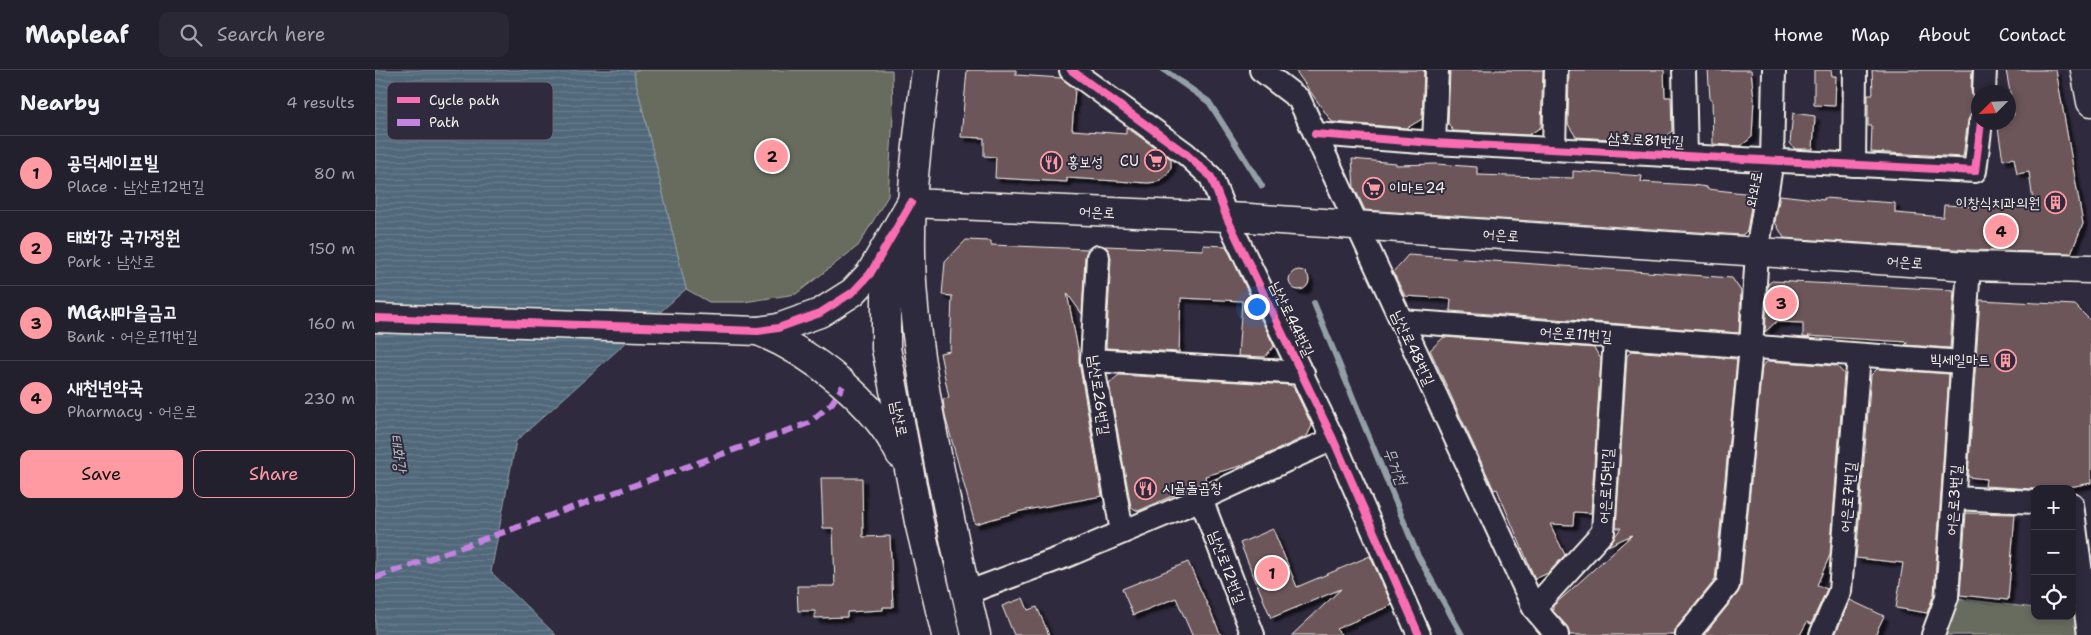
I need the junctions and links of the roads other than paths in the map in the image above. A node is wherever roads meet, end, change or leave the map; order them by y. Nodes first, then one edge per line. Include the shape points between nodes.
1 (926, 70) edge
2 (1071, 70) edge
3 (1261, 70) edge
4 (1437, 70) edge
5 (1556, 70) edge
6 (1684, 70) edge
7 (1774, 70) edge
8 (1855, 70) edge
9 (1985, 70) edge
10 (2085, 70) edge
11 (1984, 85) edge
12 (2091, 102) edge
13 (1980, 130) edge
14 (1315, 134) junction
15 (1434, 143) junction
16 (1554, 149) junction
17 (1686, 156) junction
18 (1772, 160) junction
19 (1853, 165) junction
20 (911, 203) junction
21 (1238, 218) junction
22 (1349, 225) junction
23 (1757, 252) junction
24 (1098, 257) dead end
25 (1969, 266) junction
26 (2091, 269) edge
27 (886, 294) junction
28 (835, 305) junction
29 (375, 318) edge
30 (1401, 321) junction
31 (758, 331) junction
32 (1615, 337) junction
33 (918, 343) junction
34 (1751, 347) junction
35 (1859, 354) junction
36 (1092, 360) junction
37 (1962, 362) junction
38 (1303, 373) junction
39 (1333, 439) junction
40 (910, 476) junction
41 (1954, 498) junction
42 (1201, 499) junction
43 (2031, 502) edge
44 (2075, 530) edge
45 (1122, 532) junction
46 (966, 593) junction
47 (1534, 608) junction
48 (946, 635) edge
49 (976, 635) edge
50 (982, 635) edge
51 (1253, 635) edge
52 (1419, 635) edge
53 (1557, 635) edge
54 (1687, 635) edge
55 (1821, 635) edge
56 (1933, 635) edge
57 (2089, 635) edge

1 - 20 main road, 남산로
2 - 21 street, 남산로44번길 via 1187,154 1211,177
3 - 14 street, 남산로48번길 via 1299,99
4 - 15 street
5 - 16 street
6 - 17 street
7 - 18 street, 와와로
8 - 19 street
9 - 11 street
10 - 12 main road
13 - 19 street, 삼호로81번길 via 1975,171
14 - 15 street, 삼호로81번길
14 - 22 street, 남산로48번길
15 - 16 street, 삼호로81번길
16 - 17 street, 삼호로81번길
17 - 18 street, 삼호로81번길
18 - 19 street, 삼호로81번길
18 - 23 street, 와와로
20 - 21 main road, 어은로
20 - 27 main road, 남산로
20 - 28 main road via 870,274
20 - 33 main road, 남산로
21 - 22 main road, 어은로
21 - 38 street, 남산로44번길
22 - 23 main road, 어은로
22 - 30 street, 남산로48번길
23 - 25 main road, 어은로
23 - 34 street
24 - 36 street, 남산로26번길
25 - 26 main road, 어은로
25 - 37 street, 어은로3번길
27 - 28 main road via 871,292
27 - 33 main road via 900,304
27 - 40 main road, 남산로 via 886,348
28 - 31 main road via 778,328
29 - 31 main road
30 - 32 street, 어은로11번길
30 - 47 street, 남산로48번길
31 - 40 main road via 798,350 860,400 888,433
32 - 34 street, 어은로11번길
32 - 47 street, 어은로15번길 via 1603,532
33 - 46 main road, 남산로 via 937,457
34 - 35 street
34 - 54 street via 1728,585
35 - 37 street
35 - 55 street, 어은로7번길 via 1840,591
36 - 38 street, 남산로44번길
36 - 45 street, 남산로26번길
37 - 41 street, 어은로3번길
38 - 39 street, 남산로44번길
39 - 42 street
39 - 52 street, 남산로44번길
40 - 48 main road, 남산로
41 - 43 street
41 - 56 street, 어은로3번길 via 1947,596
42 - 45 street
42 - 51 street, 남산로12번길
44 - 57 street
45 - 46 street
46 - 49 main road, 남산로
46 - 50 main road
47 - 53 street, 남산로48번길

